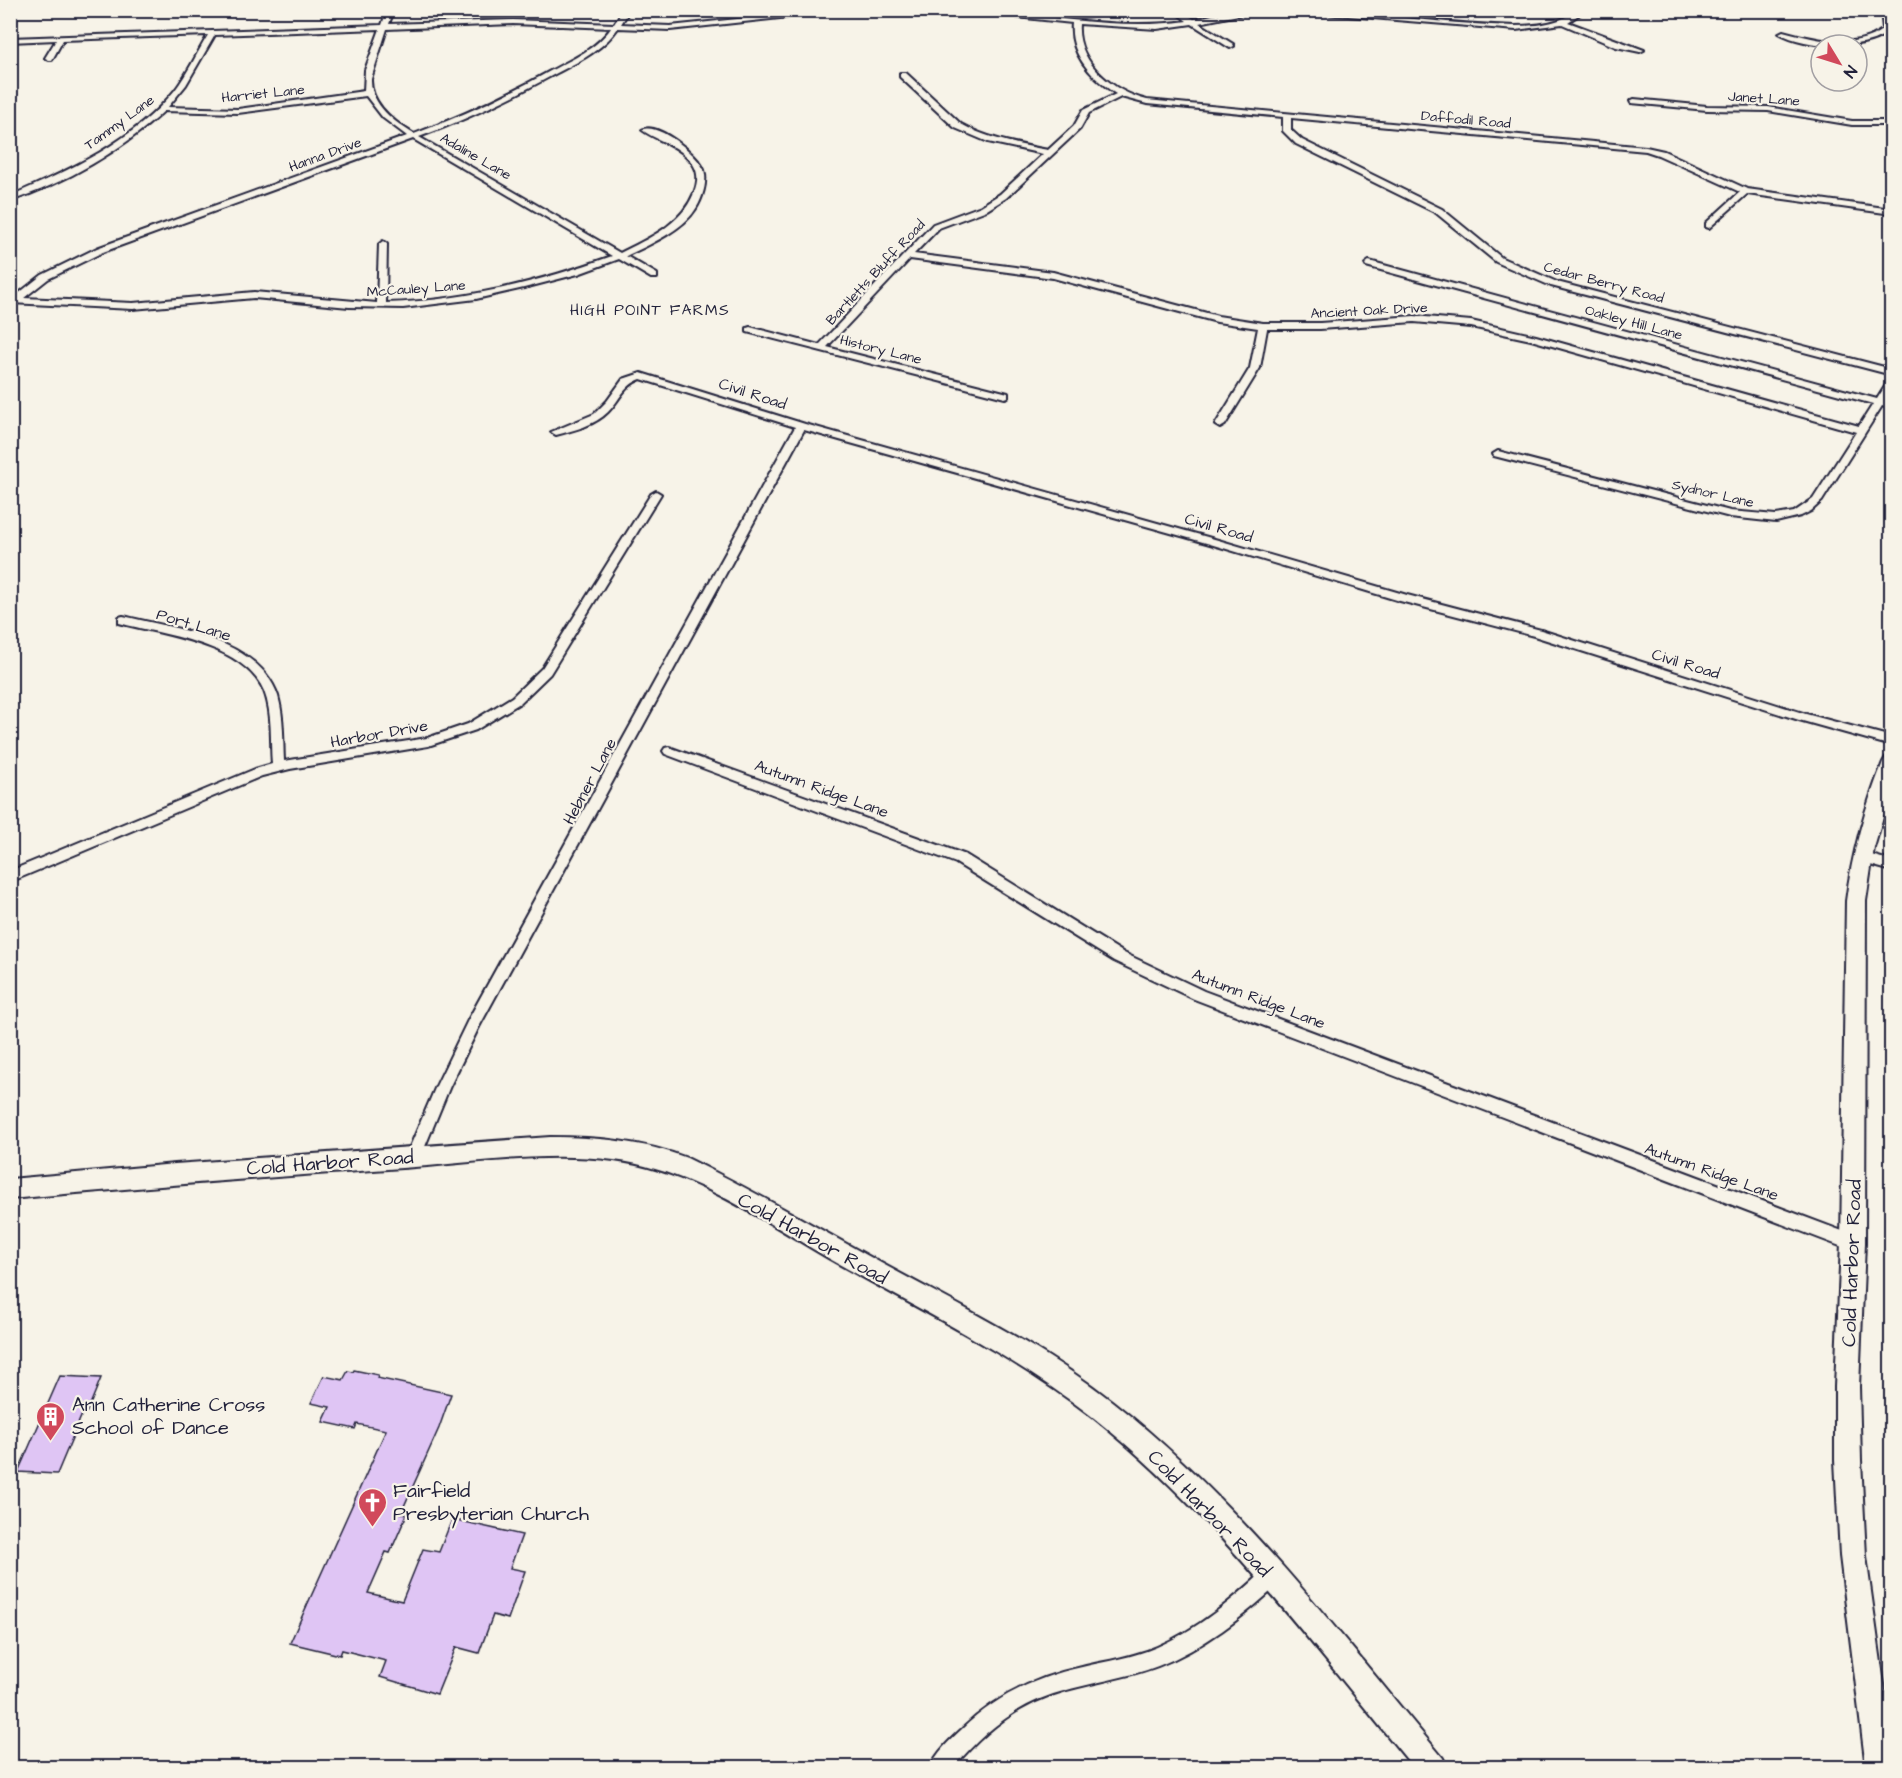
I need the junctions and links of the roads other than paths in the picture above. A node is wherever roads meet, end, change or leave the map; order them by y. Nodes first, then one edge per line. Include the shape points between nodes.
1 (391, 10) edge
2 (627, 10) edge
3 (851, 10) edge
4 (952, 10) edge
5 (1175, 10) edge
6 (1260, 10) edge
7 (1279, 10) edge
8 (1583, 10) edge
9 (1884, 10) edge
10 (1076, 21) junction
11 (1192, 22) junction
12 (1563, 22) junction
13 (384, 27) junction
14 (617, 27) junction
15 (213, 33) junction
16 (1783, 33) dead end
17 (61, 38) junction
18 (10, 40) edge
19 (1230, 46) dead end
20 (1640, 50) dead end
21 (49, 58) dead end
22 (903, 75) dead end
23 (368, 93) junction
24 (1121, 94) junction
25 (1634, 101) dead end
26 (160, 110) junction
27 (1287, 117) junction
28 (1892, 123) edge
29 (646, 130) dead end
30 (414, 136) junction
31 (1050, 153) junction
32 (1745, 191) junction
33 (10, 199) edge
34 (1892, 212) edge
35 (1709, 225) dead end
36 (383, 244) dead end
37 (618, 255) junction
38 (908, 256) junction
39 (1369, 264) dead end
40 (654, 276) dead end
41 (13, 300) edge
42 (381, 306) junction
43 (1263, 326) junction
44 (750, 330) dead end
45 (821, 348) junction
46 (1892, 372) edge
47 (1892, 382) edge
48 (1005, 395) dead end
49 (1879, 402) junction
50 (1892, 406) edge
51 (1220, 425) dead end
52 (801, 426) junction
53 (1861, 430) junction
54 (556, 432) dead end
55 (1498, 454) dead end
56 (656, 494) dead end
57 (123, 620) dead end
58 (1892, 742) edge
59 (669, 751) dead end
60 (1892, 762) edge
61 (278, 767) junction
62 (1861, 857) junction
63 (1892, 867) edge
64 (10, 877) edge
65 (414, 1156) junction
66 (10, 1189) edge
67 (1853, 1243) junction
68 (1272, 1577) junction
69 (940, 1767) edge
70 (1433, 1767) edge
71 (1881, 1767) edge

1 - 13 street
2 - 14 street, Hanna Drive
3 - 14 street via 693,27
4 - 10 street
5 - 11 street
6 - 11 street
7 - 12 street via 1516,28
8 - 12 street
9 - 16 street via 1887,30 1872,39 1829,42
10 - 11 street via 1157,27
10 - 24 street, Daffodil Road via 1075,42 1086,61
11 - 19 street
12 - 20 street
13 - 14 street via 513,22
13 - 15 street
13 - 23 street via 367,79
14 - 30 street, Hanna Drive via 588,53 510,96
15 - 17 street
15 - 26 street, Tammy Lane via 181,87
17 - 18 street
17 - 21 street
22 - 31 street via 968,132
23 - 26 street, Harriet Lane via 238,111
23 - 30 street, Adaline Lane via 386,116
24 - 27 street, Daffodil Road via 1162,105
24 - 31 street, Bartletts Bluff Road via 1086,111 1077,127
25 - 28 street, Janet Lane via 1768,109 1852,123
26 - 33 street, Tammy Lane via 102,153
27 - 32 street, Daffodil Road via 1646,149 1675,158
27 - 46 street, Cedar Berry Road via 1287,131 1299,142 1439,211 1499,260 1519,271 1554,284
29 - 37 street, McCauley Lane via 686,152 699,167 702,186 695,205 673,228
30 - 37 street, Adaline Lane
30 - 41 street, Hanna Drive via 100,250 45,277
31 - 38 street, Bartletts Bluff Road via 1003,196 984,208 936,226
32 - 34 street, Daffodil Road
32 - 35 street
36 - 42 street
37 - 40 street, Adaline Lane
37 - 42 street, McCauley Lane via 504,292 453,301
38 - 43 street, Ancient Oak Drive via 1053,275 1217,319
38 - 45 street, Bartletts Bluff Road
39 - 49 street, Oakley Hill Lane
41 - 42 street, McCauley Lane via 131,306 257,295
43 - 51 street via 1254,368
43 - 53 street, Ancient Oak Drive via 1414,319 1471,324
44 - 45 street, History Lane
45 - 48 street, History Lane
47 - 49 street, Sydnor Lane
49 - 50 street, Oakley Hill Lane
49 - 53 street, Sydnor Lane
52 - 54 street, Civil Road via 641,376 626,381 598,418
52 - 58 street, Civil Road via 1537,633
52 - 65 street, Hebner Lane via 473,1024
53 - 55 street, Sydnor Lane via 1817,501 1797,516 1782,518 1730,514
56 - 61 street, Harbor Drive via 546,671 516,700 471,727 428,742
57 - 61 street, Port Lane via 222,647 251,665 270,690
59 - 67 street, Autumn Ridge Lane via 961,859 1119,957 1199,995
60 - 62 main road, Cold Harbor Road
61 - 64 street, Harbor Drive via 234,781
62 - 63 street
62 - 67 main road, Cold Harbor Road via 1855,937
65 - 66 main road, Cold Harbor Road
65 - 68 main road, Cold Harbor Road via 590,1146 653,1156 696,1174 967,1322 1067,1383 1141,1442
67 - 71 main road, Cold Harbor Road via 1847,1387 1852,1546
68 - 69 street via 1242,1606 1198,1636 1157,1656 1105,1673 1059,1682 993,1713 959,1743
68 - 70 main road, Cold Harbor Road

